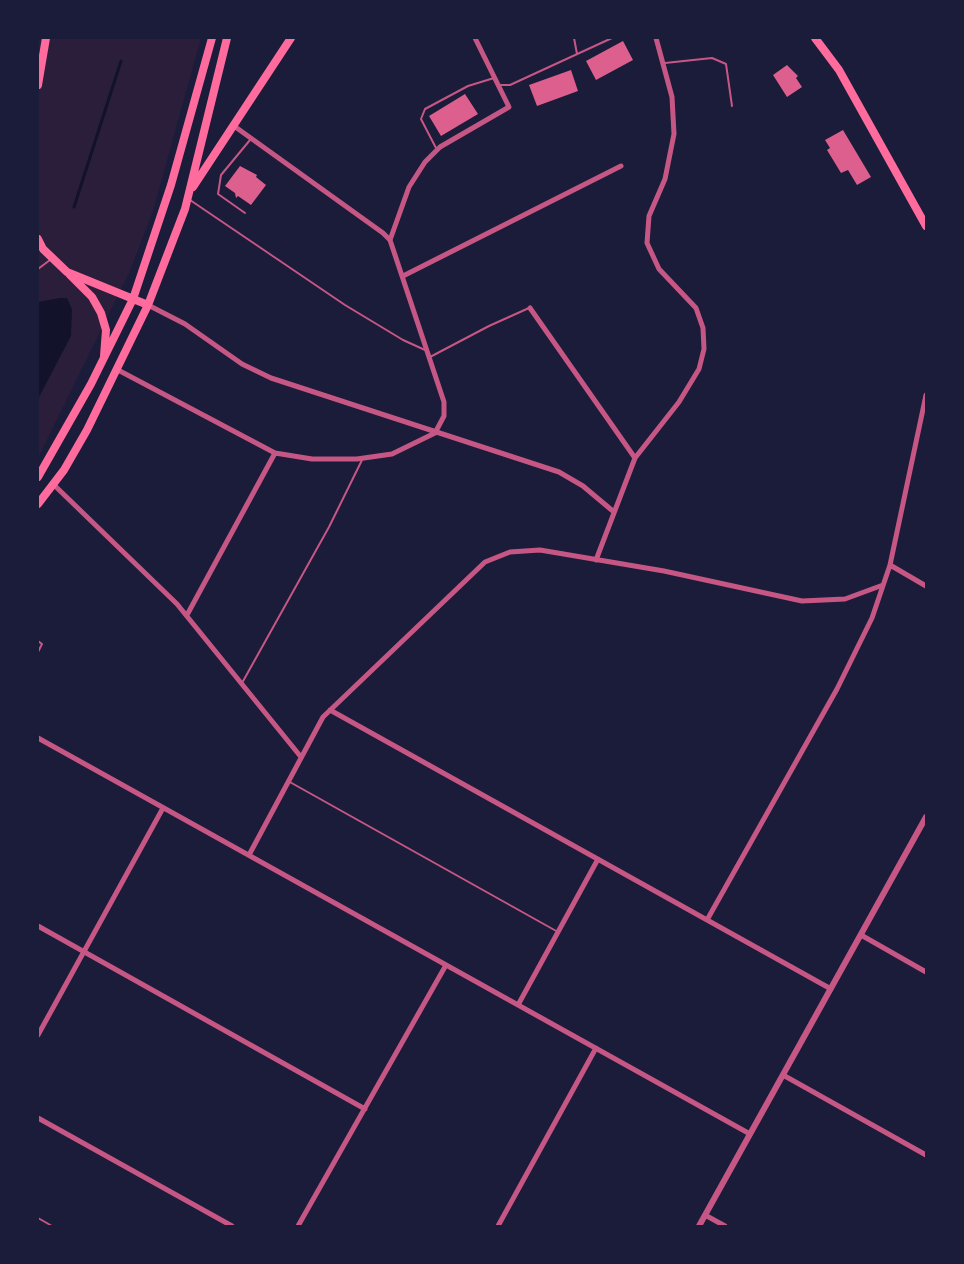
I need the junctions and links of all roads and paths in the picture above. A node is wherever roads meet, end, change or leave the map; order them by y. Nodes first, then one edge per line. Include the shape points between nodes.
1 (46, 38) edge
2 (212, 38) edge
3 (227, 38) edge
4 (291, 38) edge
5 (475, 38) edge
6 (574, 38) edge
7 (612, 38) edge
8 (656, 38) edge
9 (815, 38) edge
10 (577, 54) junction
11 (662, 63) junction
12 (495, 78) junction
13 (38, 85) edge
14 (499, 86) junction
15 (732, 106) dead end
16 (234, 126) junction
17 (252, 138) junction
18 (437, 150) junction
19 (621, 166) dead end
20 (188, 196) junction
21 (245, 213) dead end
22 (927, 226) edge
23 (38, 239) edge
24 (390, 240) junction
25 (52, 258) junction
26 (38, 269) edge
27 (67, 272) junction
28 (404, 276) junction
29 (133, 299) junction
30 (148, 305) junction
31 (530, 308) joint
32 (429, 355) junction
33 (118, 370) junction
34 (91, 384) junction
35 (927, 395) edge
36 (435, 433) junction
37 (275, 453) junction
38 (363, 458) junction
39 (635, 458) junction
40 (38, 477) edge
41 (53, 484) junction
42 (38, 504) edge
43 (614, 512) junction
44 (596, 560) junction
45 (890, 565) junction
46 (883, 585) junction
47 (927, 586) edge
48 (187, 615) junction
49 (38, 641) edge
50 (38, 652) edge
51 (243, 683) junction
52 (330, 710) junction
53 (38, 738) edge
54 (301, 757) junction
55 (288, 781) junction
56 (164, 808) junction
57 (927, 817) edge
58 (249, 855) junction
59 (598, 859) junction
60 (707, 920) junction
61 (38, 926) edge
62 (558, 932) junction
63 (861, 935) junction
64 (84, 952) junction
65 (446, 965) junction
66 (927, 972) edge
67 (831, 988) junction
68 (518, 1005) junction
69 (38, 1019) edge
70 (44, 1023) junction
71 (38, 1035) edge
72 (596, 1048) junction
73 (783, 1075) junction
74 (364, 1109) junction
75 (38, 1118) edge
76 (750, 1134) junction
77 (927, 1155) edge
78 (705, 1215) junction
79 (38, 1218) edge
80 (52, 1227) edge
81 (232, 1227) edge
82 (298, 1227) edge
83 (498, 1227) edge
84 (699, 1227) edge
85 (725, 1227) edge

1 - 13 main road
2 - 29 main road
3 - 20 main road
4 - 16 main road
5 - 12 street
6 - 10 lane
7 - 10 lane
8 - 11 street
9 - 22 main road via 839,70
10 - 14 lane via 510,85
11 - 15 lane via 712,58 726,64
11 - 39 street via 673,105 674,144 650,216 647,243 659,269 696,308 703,328 704,349 699,369 679,402
12 - 14 street
12 - 18 lane via 468,86 424,109 420,119
14 - 18 street via 509,106
16 - 17 street
16 - 20 main road
17 - 21 lane via 222,175 218,194
17 - 24 street
18 - 24 street via 416,175
19 - 28 street
20 - 30 main road
20 - 32 lane via 345,305
23 - 25 main road
24 - 28 street
25 - 26 lane
25 - 27 main road
27 - 29 main road
27 - 34 main road via 92,297 106,330 104,359
28 - 32 street
29 - 30 main road
29 - 34 main road
30 - 33 main road
30 - 36 street via 271,378
31 - 32 lane
31 - 39 street
32 - 36 street via 444,402 444,416
33 - 37 street
33 - 41 main road
34 - 40 main road
35 - 45 street
36 - 38 street via 392,453
36 - 43 street via 559,472
37 - 38 street via 334,460
37 - 48 street
38 - 51 lane
39 - 43 street
41 - 42 main road
41 - 48 street
43 - 44 street
44 - 46 street via 802,602 845,599
44 - 52 street via 527,549 485,562
45 - 46 street
45 - 47 street
46 - 60 street via 872,618 837,689
48 - 51 street
49 - 50 lane via 42,644
51 - 54 street
52 - 54 street
52 - 59 street
53 - 56 street
54 - 55 street
55 - 58 street
55 - 62 lane
56 - 58 street
56 - 64 street
57 - 63 street
58 - 65 street
59 - 60 street
59 - 62 street
60 - 67 street
61 - 64 street
62 - 68 street
63 - 66 street
63 - 67 street
64 - 70 street
64 - 74 street
65 - 68 street
65 - 74 street
67 - 73 street
68 - 72 street
69 - 70 lane
70 - 71 street
72 - 76 street
72 - 83 street
73 - 76 street
73 - 77 street
74 - 82 street
75 - 81 street
76 - 78 street
78 - 84 street
78 - 85 street
79 - 80 lane

